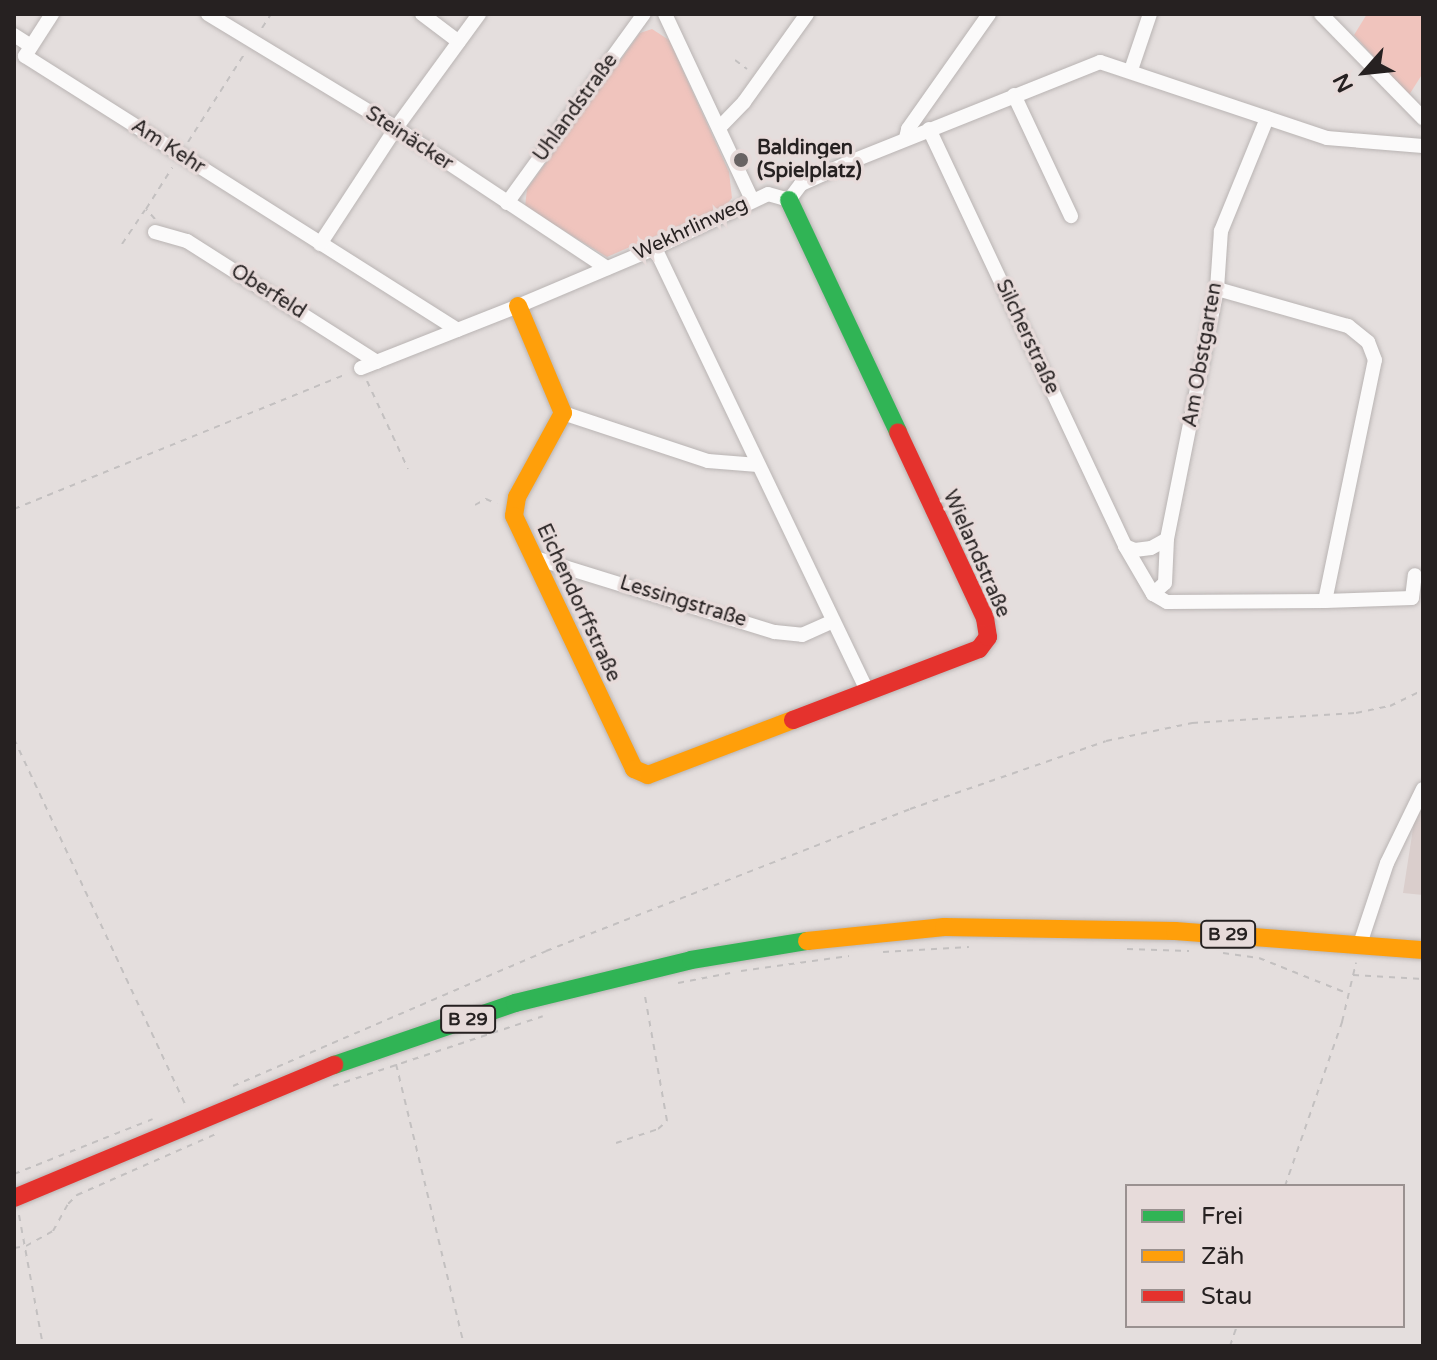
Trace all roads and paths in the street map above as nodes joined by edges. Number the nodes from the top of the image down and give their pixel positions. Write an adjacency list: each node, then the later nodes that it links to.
1 (52, 14): 15 (street)
2 (208, 14): 14 (street, Steinäcker)
3 (271, 14): 14 (path)
4 (422, 14): 13 (street)
5 (479, 14): 13 (street)
6 (644, 14): 28 (street, Uhlandstraße)
7 (665, 14): 21 (street)
8 (807, 14): 21 (street)
9 (989, 14): 23 (street)
10 (1150, 14): 16 (street)
11 (1321, 14): 19 (street)
12 (14, 35): 15 (street, Am Kehr)
13 (459, 42): 20 (street)
14 (252, 43): 20 (street, Steinäcker); 25 (path)
15 (31, 46): 25 (street, Am Kehr)
16 (1131, 70): 17 (street); 18 (street)
17 (1014, 95): 22 (street); 30 (street)
18 (1267, 118): 24 (street); 36 (street, Am Obstgarten)
19 (1423, 118)
20 (396, 128): 28 (street, Steinäcker); 33 (street)
21 (719, 128): 26 (street)
22 (929, 129): 23 (street); 48 (street, Silcherstraße)
23 (906, 138): 27 (street)
24 (1423, 146)
25 (180, 154): 29 (path); 33 (street, Am Kehr)
26 (752, 200): 27 (street, Wekhrlinweg); 34 (street, Wekhrlinweg)
27 (789, 200): 55 (main road, Wielandstraße)
28 (507, 203): 35 (street, Steinäcker)
29 (146, 209): 31 (path); 32 (path)
30 (1071, 216)
31 (155, 232): 39 (street, Oberfeld)
32 (122, 244)
33 (320, 244): 38 (street, Am Kehr)
34 (655, 248): 35 (street, Wekhrlinweg); 42 (street)
35 (607, 268): 37 (street, Wekhrlinweg)
36 (1217, 289): 47 (street, Am Obstgarten); 52 (street)
37 (518, 306): 38 (street, Wekhrlinweg); 41 (main road)
38 (458, 330): 39 (street, Wekhrlinweg)
39 (377, 362): 40 (street, Wekhrlinweg)
40 (361, 368): 43 (path); 46 (path)
41 (563, 413): 42 (street); 49 (main road, Eichendorffstraße)
42 (758, 465): 53 (street)
43 (408, 469)
44 (498, 504): 45 (path)
45 (475, 505)
46 (14, 509)
47 (1167, 539): 48 (street); 51 (street, Am Obstgarten)
48 (1125, 546): 51 (street, Silcherstraße)
49 (532, 557): 53 (street, Lessingstraße); 57 (main road, Eichendorffstraße)
50 (1415, 575): 52 (street)
51 (1153, 594): 52 (street)
52 (1325, 601)
53 (833, 621): 55 (street)
54 (1423, 690): 75 (path)
55 (868, 692): 57 (main road, Wielandstraße)
56 (14, 739): 76 (path)
57 (620, 743)
58 (1423, 789): 59 (street)
59 (1360, 944): 62 (main road, B 29); 67 (path); 82 (main road, B 29)
60 (972, 946): 64 (path)
61 (1123, 949): 63 (path)
62 (1423, 950)
63 (1198, 951)
64 (881, 952)
65 (1214, 952): 71 (path)
66 (851, 955): 69 (path)
67 (1353, 975): 68 (path); 71 (path)
68 (1423, 979)
69 (675, 983)
70 (644, 989): 79 (path)
71 (1349, 994): 81 (path)
72 (545, 1015): 73 (path)
73 (396, 1063): 74 (path); 86 (path)
74 (329, 1087)
75 (229, 1088)
76 (186, 1106)
77 (157, 1118): 80 (path)
78 (220, 1133): 83 (path)
79 (616, 1143)
80 (14, 1174)
81 (1286, 1184)
82 (14, 1198): 83 (path)
83 (26, 1246): 84 (path); 85 (path)
84 (14, 1248)
85 (43, 1346)
86 (464, 1346)

